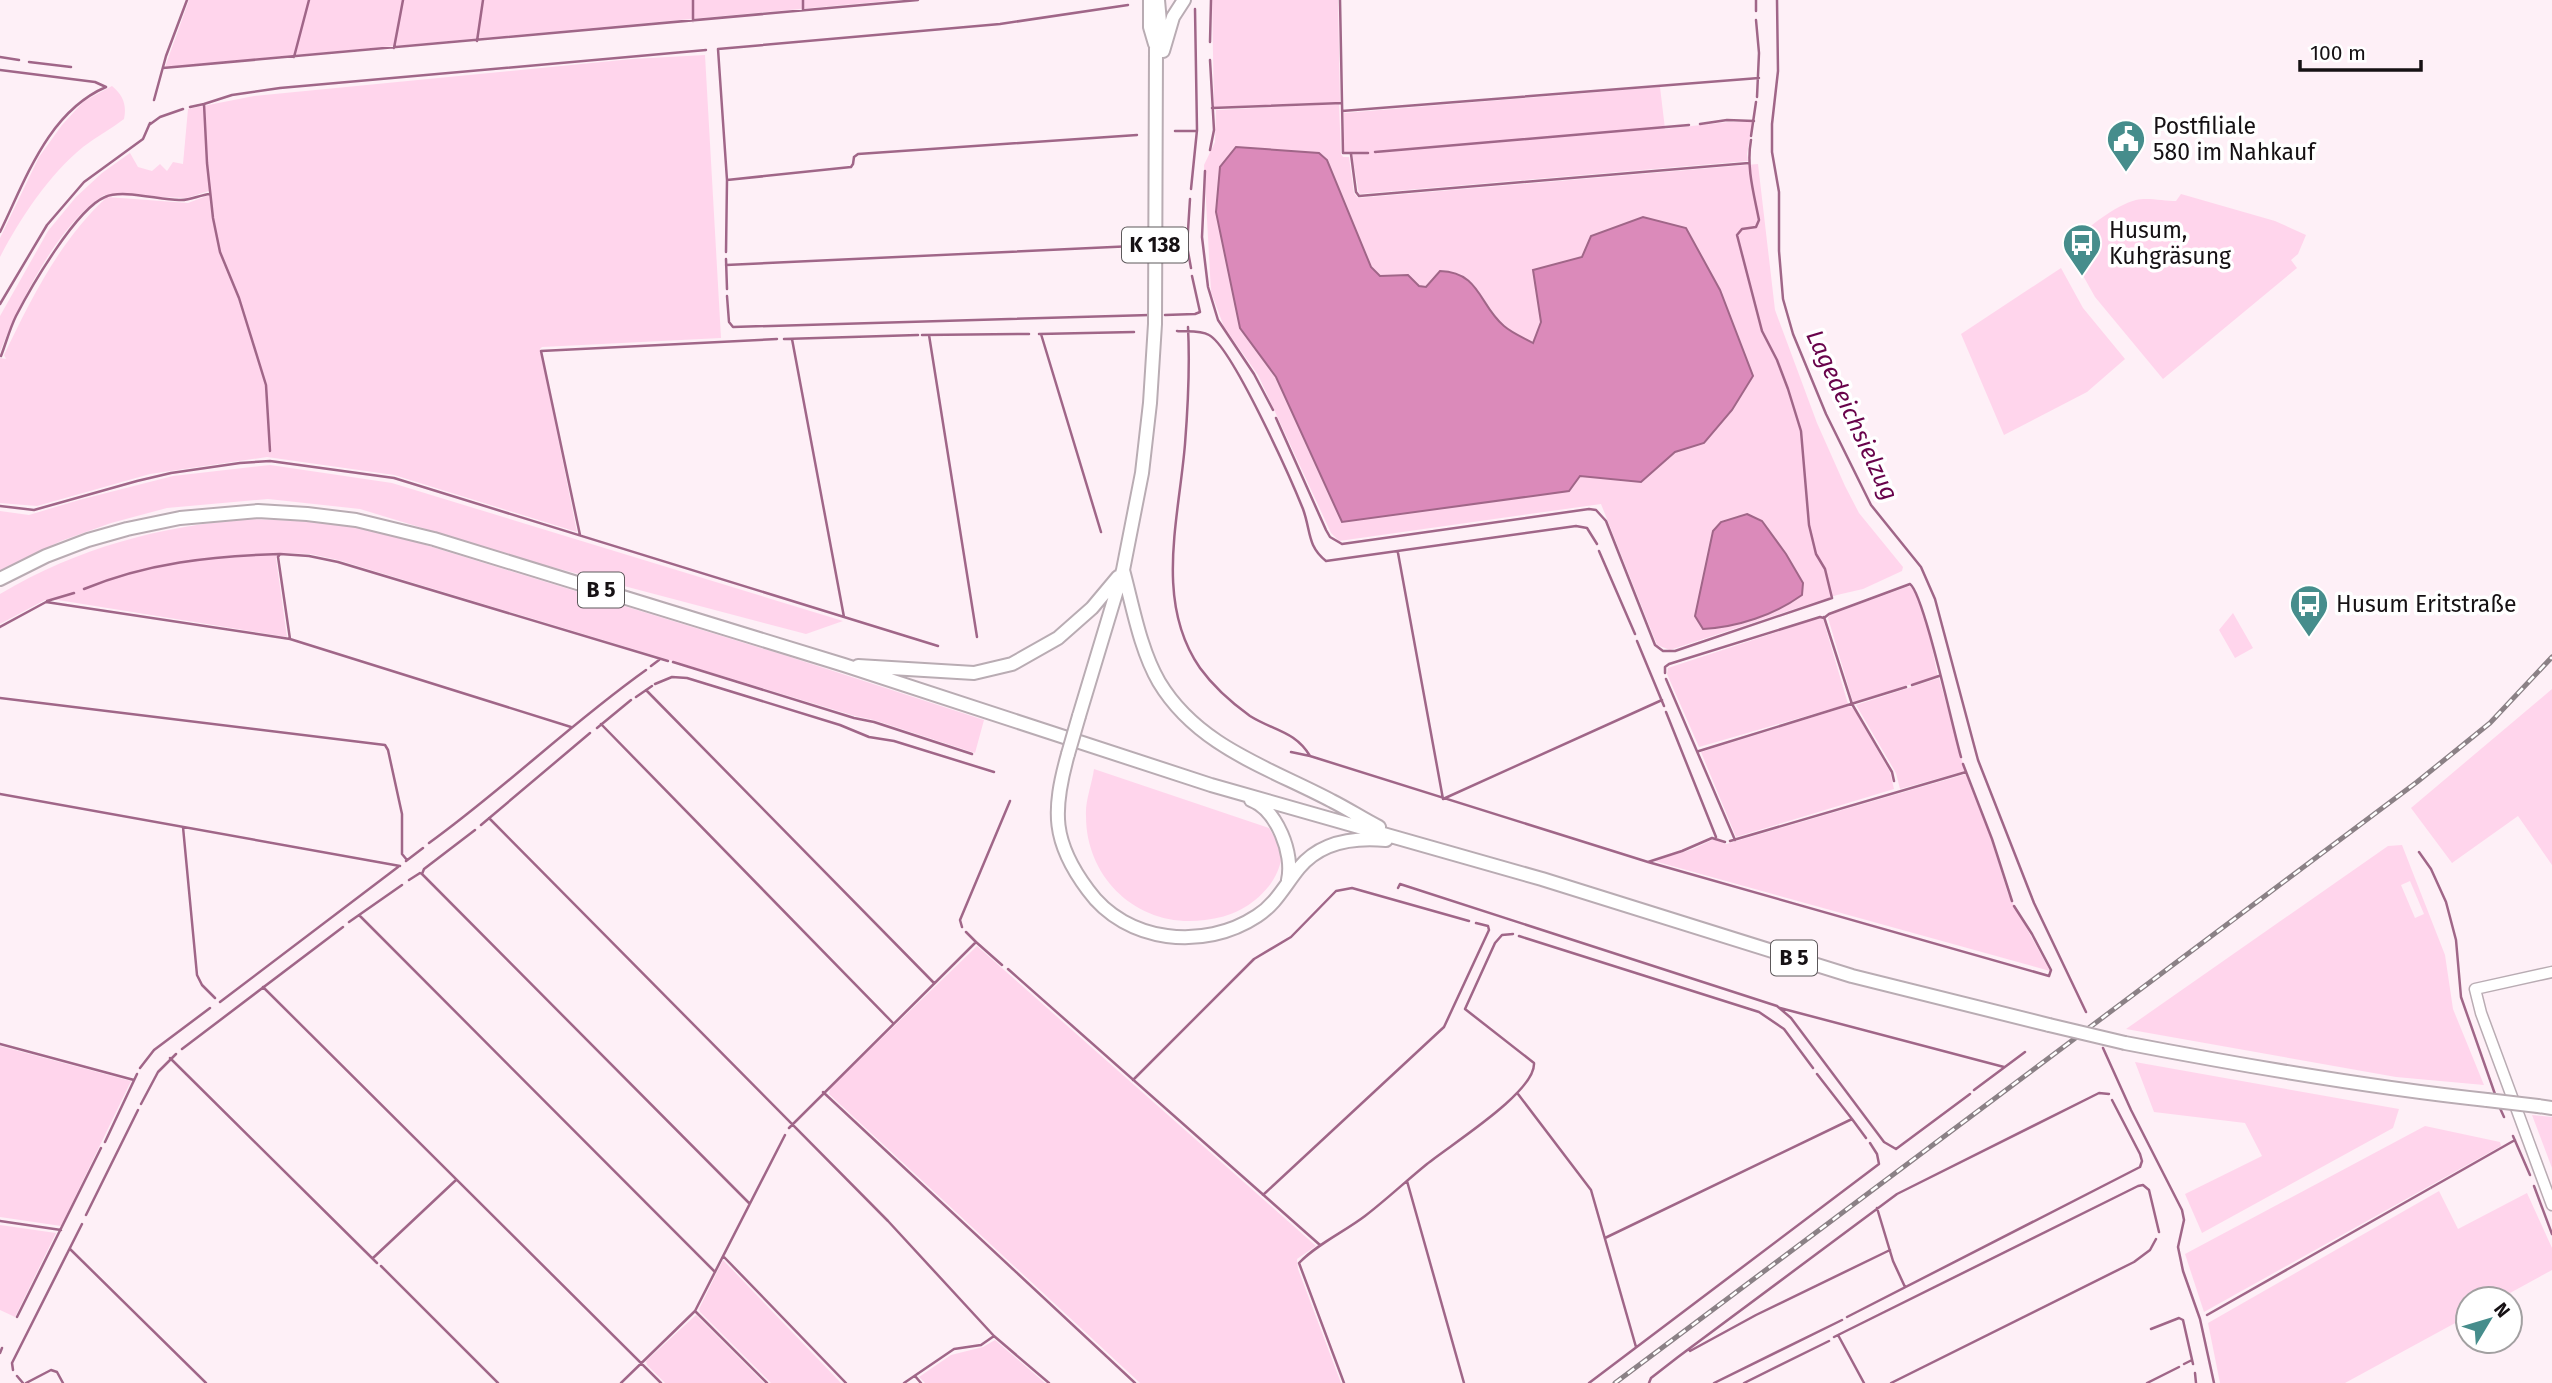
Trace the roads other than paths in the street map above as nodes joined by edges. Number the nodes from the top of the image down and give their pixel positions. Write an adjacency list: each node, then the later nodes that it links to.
1 (1150, 0): 4 (highway, K 138)
2 (1158, 0): 4 (highway, K 138)
3 (1184, 0): 5 (highway)
4 (1156, 49): 5 (highway, K 138)
5 (1157, 86): 6 (highway, K 138)
6 (1123, 570): 8 (highway); 10 (highway); 11 (highway, bridge)
7 (0, 579): 8 (highway, B 5)
8 (844, 665): 9 (highway, B 5)
9 (1211, 785): 10 (highway, B 5); 11 (highway)
10 (1400, 838): 11 (highway); 13 (highway, B 5, bridge)
11 (1287, 884)
12 (2552, 972): 14 (street)
13 (2552, 1108)
14 (2552, 1205)

